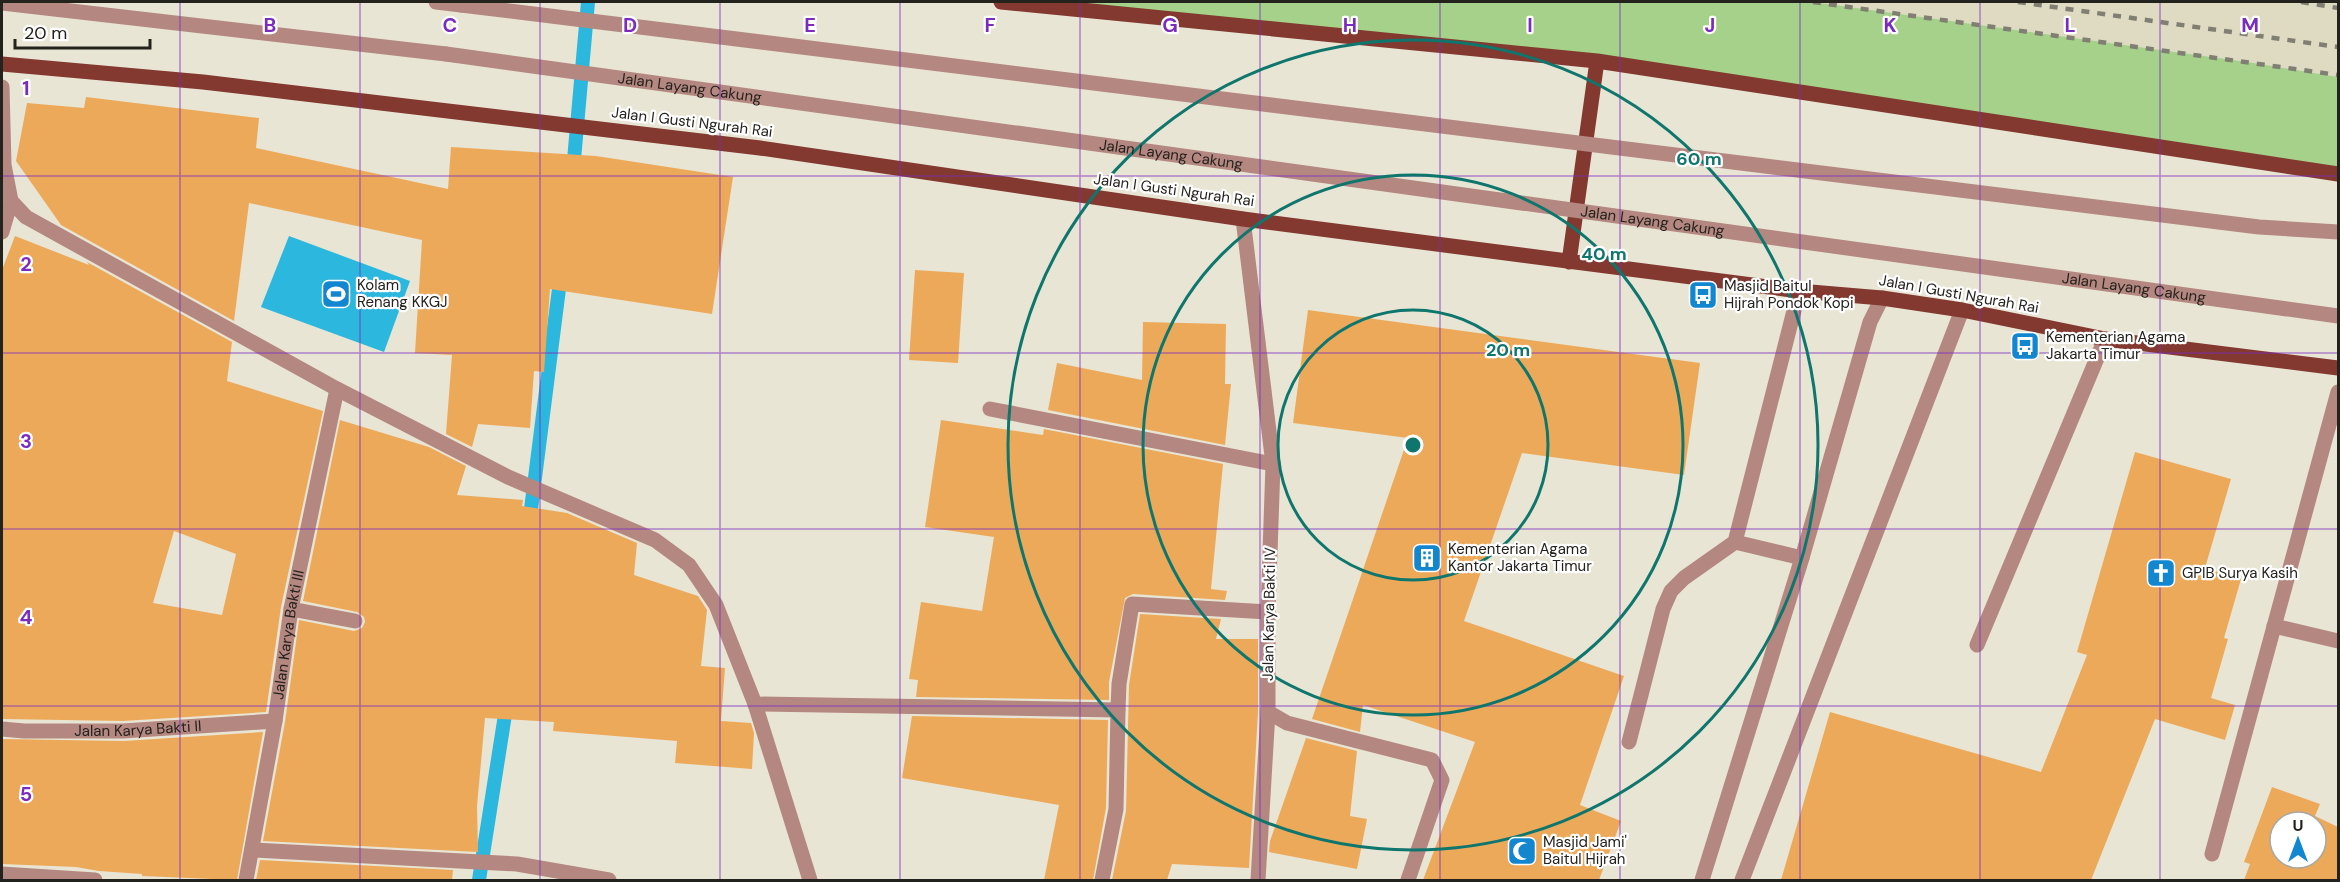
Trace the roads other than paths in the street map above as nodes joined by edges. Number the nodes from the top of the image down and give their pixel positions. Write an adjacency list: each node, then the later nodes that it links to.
1 (436, 2): 11 (street, bridge)
2 (1001, 2): 4 (main road)
3 (2, 3): 16 (street, Jalan Layang Cakung, bridge)
4 (1597, 61): 7 (main road); 12 (main road)
5 (2, 64): 9 (main road, Jalan I Gusti Ngurah Rai)
6 (2, 87): 8 (street)
7 (2338, 174)
8 (11, 201): 10 (street); 19 (street)
9 (1243, 219): 12 (main road, Jalan I Gusti Ngurah Rai); 22 (street, Jalan Karya Bakti IV)
10 (2, 232)
11 (2338, 232)
12 (1569, 262): 13 (main road, Jalan I Gusti Ngurah Rai)
13 (1799, 291): 14 (main road, Jalan I Gusti Ngurah Rai); 23 (street)
14 (1882, 298): 15 (main road, Jalan I Gusti Ngurah Rai); 24 (street)
15 (1962, 310): 17 (main road, Jalan I Gusti Ngurah Rai); 48 (street)
16 (2338, 316)
17 (2105, 339): 18 (main road, Jalan I Gusti Ngurah Rai); 30 (street)
18 (2338, 368)
19 (337, 389): 25 (street, Jalan Karya Bakti III); 31 (street)
20 (2338, 392): 28 (street)
21 (990, 409): 22 (street)
22 (1273, 464): 26 (street, Jalan Karya Bakti IV)
23 (1735, 542): 24 (street); 36 (street)
24 (1802, 558): 47 (street)
25 (291, 609): 27 (street); 34 (street, Jalan Karya Bakti III)
26 (1268, 612): 32 (street); 33 (street, Jalan Karya Bakti IV)
27 (355, 621)
28 (2274, 626): 29 (street); 38 (street)
29 (2338, 641)
30 (1977, 645)
31 (754, 704): 32 (street); 43 (street)
32 (1118, 710): 44 (street)
33 (1268, 712): 45 (street, Jalan Karya Bakti IV); 46 (street)
34 (275, 722): 35 (street, Jalan Karya Bakti II); 37 (street, Jalan Karya Bakti III)
35 (2, 729)
36 (1629, 742)
37 (252, 850): 41 (street, Jalan Karya Bakti III); 42 (street)
38 (2212, 854)
39 (2, 874): 40 (street)
40 (95, 880)
41 (246, 880)
42 (609, 880)
43 (810, 880)
44 (1102, 880)
45 (1258, 880)
46 (1408, 880)
47 (1702, 880)
48 (1742, 880)

